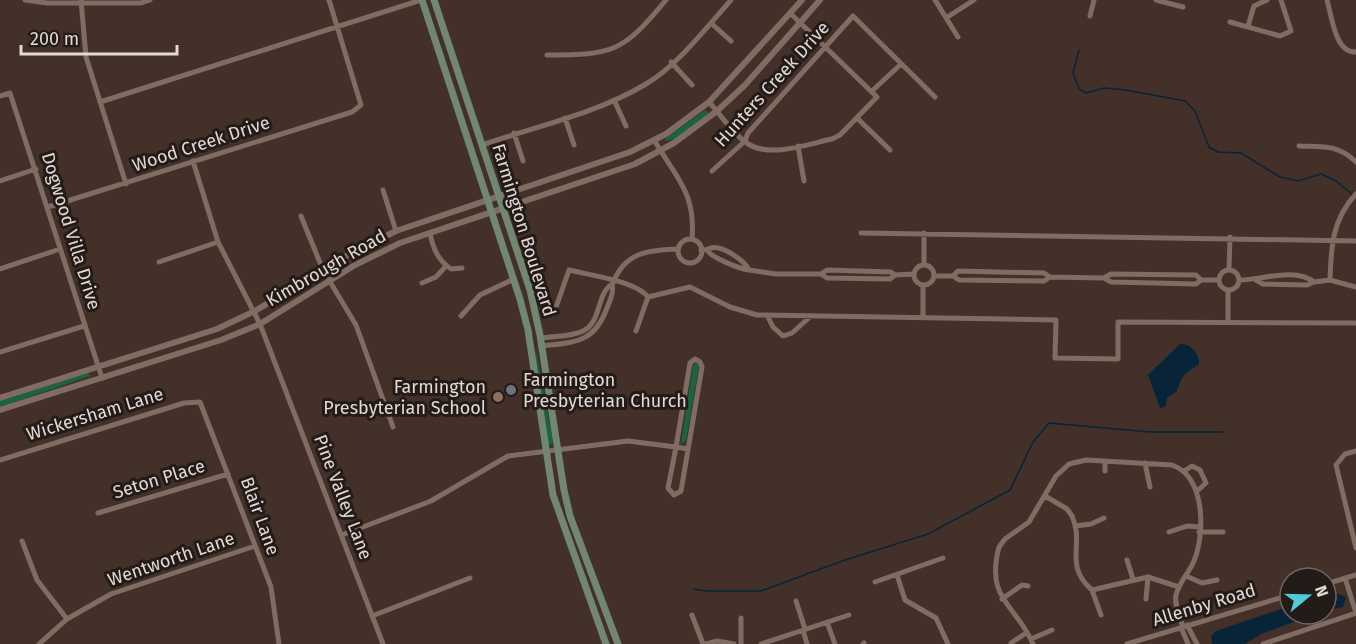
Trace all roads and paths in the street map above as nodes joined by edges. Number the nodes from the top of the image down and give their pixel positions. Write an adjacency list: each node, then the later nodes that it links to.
1 (25, 0): 19 (street)
2 (150, 0): 19 (street)
3 (329, 0): 27 (street)
4 (421, 0): 27 (street); 66 (main road, Farmington Boulevard)
5 (434, 0): 49 (main road, Farmington Boulevard)
6 (666, 0): 32 (street)
7 (731, 0): 25 (street)
8 (802, 0): 20 (street, Kimbrough Road)
9 (820, 0): 23 (street, Kimbrough Road)
10 (935, 0): 22 (street)
11 (974, 0): 22 (street)
12 (1094, 0): 21 (street)
13 (1156, 0): 18 (street)
14 (1181, 0): 18 (street)
15 (1267, 0): 26 (street)
16 (1281, 0): 26 (street)
17 (1327, 0): 31 (street)
18 (1166, 1)
19 (81, 2): 40 (street)
20 (790, 13): 23 (street); 41 (street, Kimbrough Road)
21 (1090, 16)
22 (946, 18): 28 (street)
23 (800, 22): 30 (street); 42 (street, Kimbrough Road)
24 (1230, 22): 26 (street)
25 (712, 24): 29 (street); 33 (street)
26 (1248, 26)
27 (338, 27): 40 (street); 55 (street, Wood Creek Drive)
28 (958, 37)
29 (731, 41)
30 (826, 46): 34 (street, Hunters Creek Drive); 36 (street); 48 (street, Hunters Creek Drive)
31 (1356, 52)
32 (546, 55)
33 (671, 62): 35 (street); 39 (street)
34 (900, 64): 36 (street); 38 (street)
35 (692, 85)
36 (872, 91): 44 (street)
37 (0, 96): 58 (street, Dogwood Villa Drive)
38 (934, 97)
39 (614, 100): 43 (street); 45 (street)
40 (100, 102): 62 (street)
41 (709, 102): 42 (street); 47 (street, Kimbrough Road)
42 (717, 111): 48 (street); 54 (street, Kimbrough Road)
43 (565, 118): 46 (street); 50 (street)
44 (857, 118): 51 (street); 53 (street)
45 (626, 126)
46 (514, 134): 49 (street); 56 (street)
47 (654, 140): 54 (street); 65 (street, Kimbrough Road)
48 (745, 141): 51 (street); 59 (street, Hunters Creek Drive)
49 (482, 145): 65 (main road, Farmington Boulevard)
50 (574, 145)
51 (798, 146): 61 (street)
52 (1299, 146): 57 (street)
53 (890, 150)
54 (660, 151): 68 (street, Kimbrough Road); 76 (street)
55 (193, 161): 62 (street, Wood Creek Drive); 79 (street, Pine Valley Lane)
56 (523, 161)
57 (1356, 162)
58 (36, 169): 60 (street); 67 (street, Dogwood Villa Drive)
59 (712, 171)
60 (0, 181)
61 (804, 181)
62 (126, 184): 67 (street, Wood Creek Drive)
63 (383, 190): 71 (street)
64 (1354, 196): 77 (street)
65 (499, 197): 66 (street, Kimbrough Road); 68 (main road, Farmington Boulevard)
66 (488, 201): 69 (main road, Farmington Boulevard); 71 (street, Kimbrough Road)
67 (48, 207): 80 (street, Dogwood Villa Drive)
68 (503, 209): 69 (street, Kimbrough Road); 117 (main road, Farmington Boulevard)
69 (492, 213): 73 (street, Kimbrough Road); 95 (main road, Farmington Boulevard)
70 (301, 216): 90 (street)
71 (396, 231): 90 (street, Kimbrough Road)
72 (861, 232): 74 (street)
73 (430, 233): 86 (street); 99 (street, Kimbrough Road)
74 (924, 233): 75 (street); 87 (street)
75 (1230, 237): 77 (street); 92 (street)
76 (692, 239): 81 (street); 82 (street)
77 (1331, 239): 78 (street); 98 (street)
78 (1356, 241)
79 (218, 242): 85 (street); 106 (street, Pine Valley Lane)
80 (60, 249): 89 (street); 115 (street, Dogwood Villa Drive)
81 (678, 249): 82 (street); 100 (street)
82 (704, 250): 83 (street); 84 (street)
83 (724, 251): 84 (street); 91 (street)
84 (720, 258): 91 (street)
85 (159, 262)
86 (446, 266): 88 (street); 101 (street)
87 (924, 266): 93 (street); 94 (street)
88 (462, 268)
89 (0, 269)
90 (323, 270): 99 (street); 106 (street, Kimbrough Road)
91 (749, 270): 93 (street)
92 (1229, 270): 96 (street); 97 (street)
93 (914, 274): 102 (street)
94 (934, 276): 96 (street); 102 (street)
95 (514, 279): 109 (street); 117 (main road, Farmington Boulevard)
96 (1219, 280): 104 (street)
97 (1240, 280): 98 (street); 104 (street)
98 (1330, 280): 103 (street)
99 (329, 282): 114 (street, Kimbrough Road); 124 (street)
100 (613, 282): 105 (street); 107 (street); 117 (street)
101 (422, 283)
102 (924, 285): 111 (street)
103 (1356, 287)
104 (1228, 291): 112 (street)
105 (648, 297): 108 (street); 116 (street)
106 (255, 311): 114 (street, Pine Valley Lane); 119 (street, Kimbrough Road)
107 (554, 313)
108 (767, 315): 110 (street); 110 (street)
109 (461, 316)
110 (811, 316): 111 (street)
111 (922, 317): 112 (street)
112 (1228, 322): 113 (street)
113 (1356, 323)
114 (260, 324): 120 (street, Kimbrough Road); 145 (street, Pine Valley Lane)
115 (84, 326): 118 (street); 119 (street, Dogwood Villa Drive)
116 (636, 331)
117 (537, 344): 126 (main road, Farmington Boulevard); 128 (main road, Farmington Boulevard)
118 (0, 352)
119 (98, 366): 120 (street, Dogwood Villa Drive); 121 (street, Kimbrough Road)
120 (102, 378): 123 (street, Kimbrough Road)
121 (0, 398)
122 (200, 402): 130 (street, Wickersham Lane); 135 (street, Blair Lane)
123 (0, 410)
124 (393, 427)
125 (676, 447): 126 (street); 127 (street); 127 (street); 127 (street)
126 (556, 449): 128 (street); 186 (main road, Farmington Boulevard)
127 (688, 449)
128 (544, 450): 145 (street); 185 (main road, Farmington Boulevard)
129 (1356, 451): 148 (street)
130 (0, 460)
131 (1105, 461): 132 (street); 133 (street); 138 (street)
132 (1145, 463): 134 (street); 136 (street)
133 (1105, 471)
134 (1184, 471): 137 (street); 137 (street)
135 (228, 474): 139 (street, Seton Place); 147 (street, Blair Lane)
136 (1150, 487)
137 (1197, 491): 142 (street)
138 (1045, 496): 141 (street); 164 (street)
139 (98, 513)
140 (1104, 518): 141 (street)
141 (1075, 526): 163 (street)
142 (1199, 529): 143 (street); 144 (street); 153 (street)
143 (1169, 532)
144 (1223, 532)
145 (342, 535): 172 (street, Pine Valley Lane)
146 (22, 541): 174 (street)
147 (255, 546): 174 (street, Wentworth Lane); 183 (street, Blair Lane)
148 (1356, 548)
149 (943, 558): 151 (street)
150 (1127, 560): 157 (street)
151 (897, 574): 160 (street); 193 (street)
152 (1356, 575): 156 (street)
153 (1186, 576): 158 (street); 162 (street)
154 (1148, 577): 157 (street); 162 (street); 165 (street)
155 (470, 578): 172 (street)
156 (1345, 578): 159 (street); 168 (street)
157 (1132, 579): 163 (street)
158 (1217, 580)
159 (1338, 580)
160 (875, 582)
161 (1028, 586): 164 (street)
162 (1179, 587): 176 (street)
163 (1092, 590): 171 (street)
164 (1002, 599): 179 (street)
165 (1146, 599)
166 (1278, 599): 176 (street, Allenby Road)
167 (796, 601): 177 (street)
168 (1356, 613): 197 (street)
169 (692, 615): 187 (street)
170 (849, 615): 175 (street)
171 (1101, 615)
172 (372, 616): 184 (street, Pine Valley Lane)
173 (741, 618): 189 (street)
174 (67, 619): 182 (street, Wentworth Lane)
175 (827, 622): 177 (street); 192 (street)
176 (1184, 626): 194 (street, Allenby Road); 195 (street); 196 (street)
177 (804, 630): 190 (street); 191 (street)
178 (1052, 630): 180 (street)
179 (1026, 633): 180 (street); 181 (street)
180 (1032, 642)
181 (1011, 643)
182 (39, 644)
183 (279, 644)
184 (384, 644)
185 (607, 644)
186 (618, 644)
187 (704, 644): 188 (street)
188 (735, 644)
189 (741, 644)
190 (761, 644)
191 (807, 644)
192 (835, 644)
193 (948, 644)
194 (1127, 644)
195 (1188, 644)
196 (1197, 644)
197 (1263, 644)

